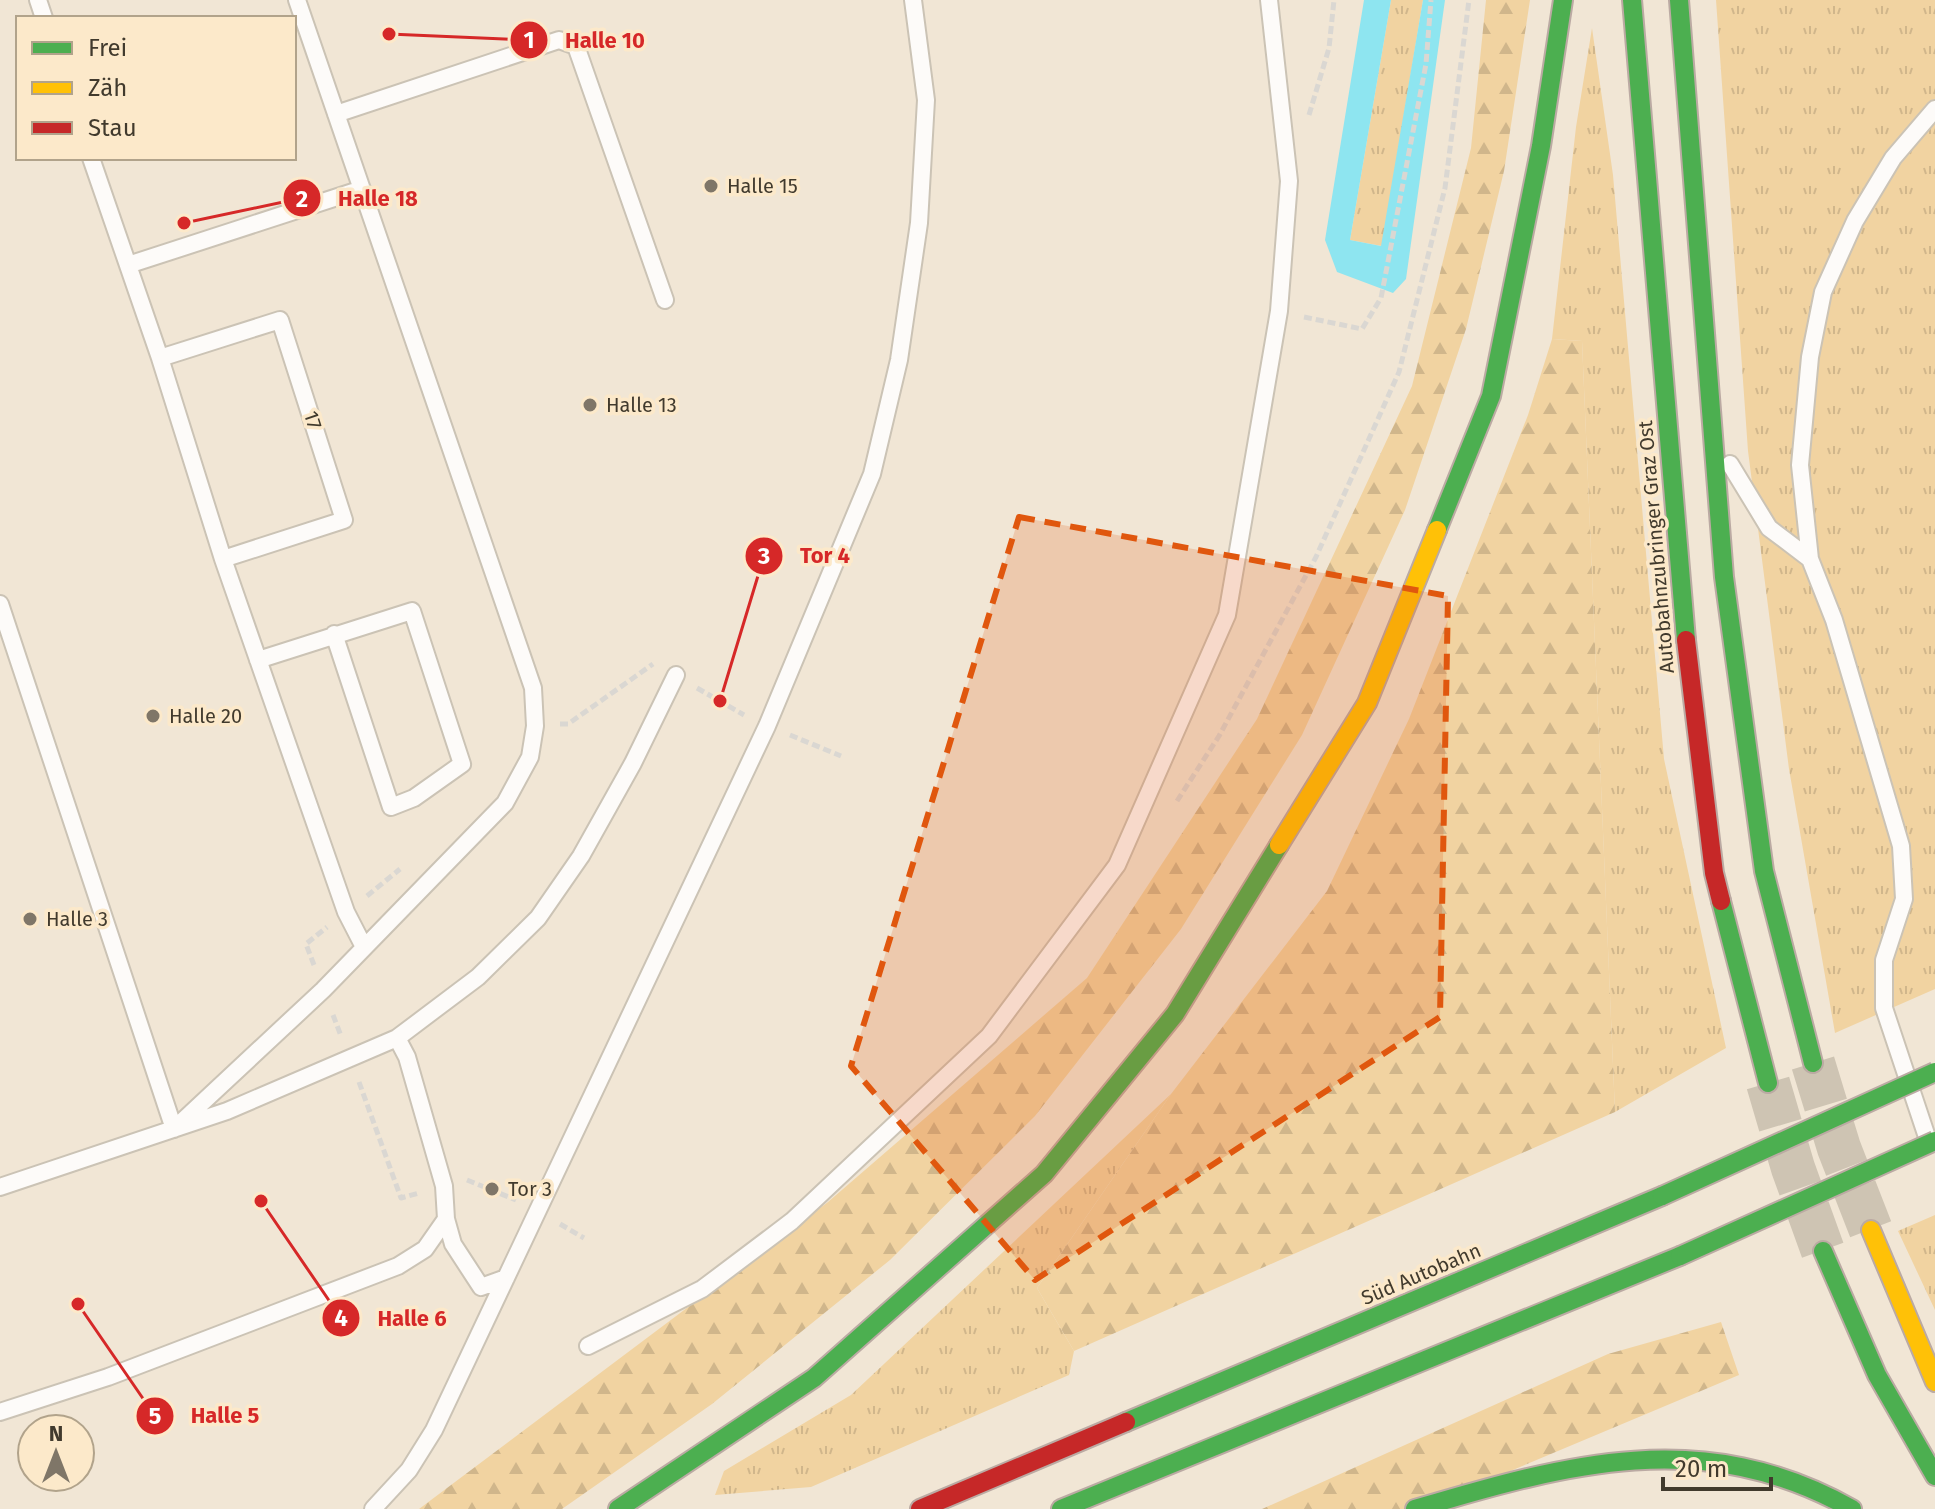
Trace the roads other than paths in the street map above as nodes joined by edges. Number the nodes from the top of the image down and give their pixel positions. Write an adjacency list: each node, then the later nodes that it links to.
1 (297, 0): 8 (lane)
2 (913, 0): 33 (lane)
3 (1269, 0): 34 (lane)
4 (1563, 0): 37 (highway)
5 (1632, 0): 25 (highway, Autobahnzubringer Graz Ost)
6 (1679, 0): 14 (highway)
7 (1935, 109): 16 (lane)
8 (336, 114): 10 (lane); 12 (lane)
9 (92, 160): 11 (lane)
10 (362, 189): 11 (lane); 21 (lane)
11 (128, 265): 13 (lane)
12 (665, 300)
13 (160, 358): 15 (lane); 15 (lane, 17)
14 (1714, 435): 16 (lane); 23 (highway)
15 (223, 559): 19 (lane)
16 (1810, 559): 28 (lane)
17 (0, 604): 26 (lane)
18 (334, 634): 18 (lane); 19 (lane)
19 (258, 660): 21 (lane)
20 (676, 675): 22 (lane)
21 (364, 947): 26 (lane)
22 (397, 1038): 26 (lane); 30 (lane)
23 (1813, 1063)
24 (1935, 1072): 42 (highway, Süd Autobahn, bridge)
25 (1768, 1083)
26 (174, 1129): 29 (lane)
27 (1935, 1141): 43 (highway, bridge)
28 (1935, 1163)
29 (0, 1187)
30 (446, 1219): 33 (lane); 36 (lane)
31 (1871, 1230): 35 (highway)
32 (1823, 1251): 38 (highway)
33 (506, 1278): 40 (lane)
34 (588, 1346)
35 (1935, 1382)
36 (0, 1412)
37 (679, 1468): 39 (lane); 41 (highway)
38 (1935, 1476)
39 (670, 1495)
40 (373, 1509)
41 (618, 1509)
42 (920, 1509)
43 (1061, 1509)
44 (1415, 1509): 45 (highway)
45 (1852, 1509)

